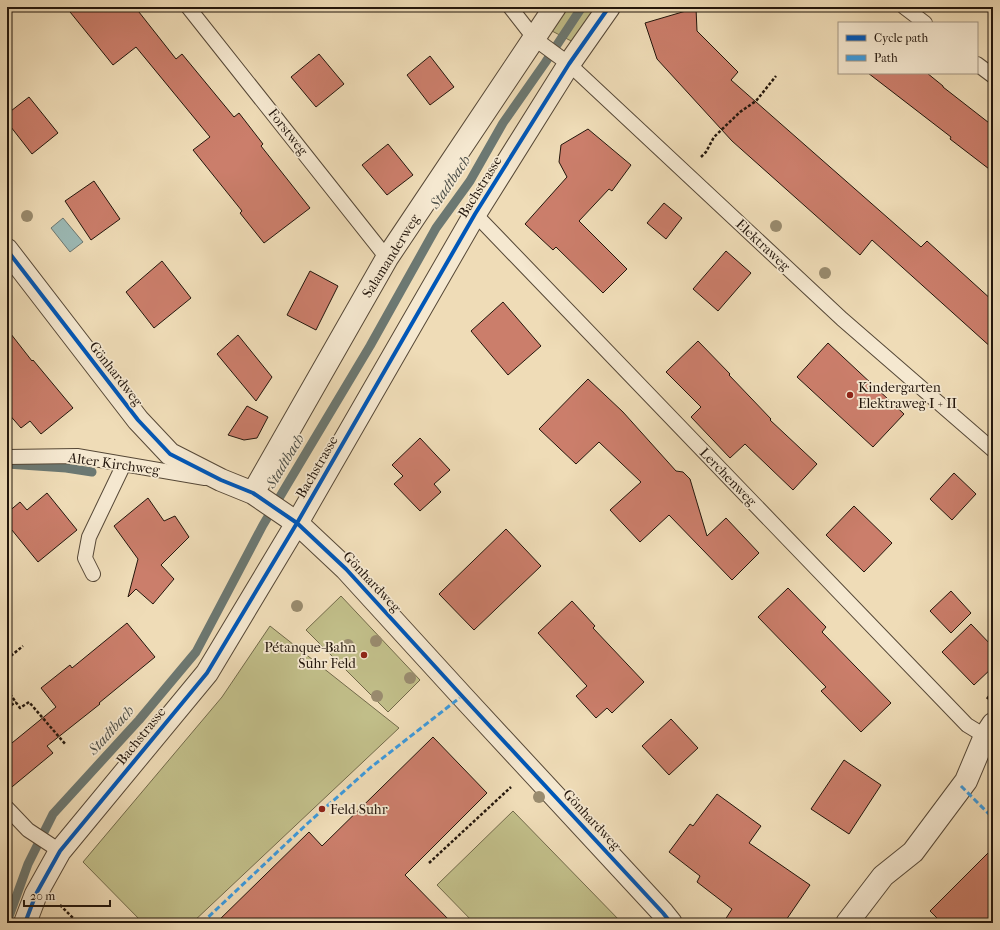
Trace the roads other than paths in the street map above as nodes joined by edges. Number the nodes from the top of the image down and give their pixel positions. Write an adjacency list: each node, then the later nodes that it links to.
1 (188, 7): 13 (lane, Forstweg)
2 (510, 7): 7 (lane, Elektraweg)
3 (555, 7): 7 (street, Salamanderweg)
4 (608, 7): 8 (street, Bachstrasse)
5 (904, 7): 6 (lane)
6 (924, 22)
7 (536, 40): 8 (lane, Elektraweg); 13 (street, Salamanderweg)
8 (569, 64): 11 (street, Bachstrasse); 14 (lane, Elektraweg)
9 (978, 65): 10 (lane)
10 (993, 76)
11 (475, 214): 19 (street, Bachstrasse); 21 (lane, Lerchenweg)
12 (7, 250): 17 (street, Gönhardweg)
13 (387, 258): 18 (street, Salamanderweg)
14 (993, 450)
15 (7, 457): 16 (lane, Alter Kirchweg)
16 (124, 464): 17 (lane, Alter Kirchweg); 20 (lane)
17 (221, 480): 18 (street, Gönhardweg)
18 (253, 493): 19 (street, Gönhardweg)
19 (297, 523): 23 (street, Bachstrasse); 25 (street, Gönhardweg)
20 (93, 574)
21 (989, 730): 26 (street)
22 (7, 808): 23 (lane)
23 (60, 851): 24 (street, Bachstrasse)
24 (25, 923)
25 (671, 923)
26 (847, 923)

